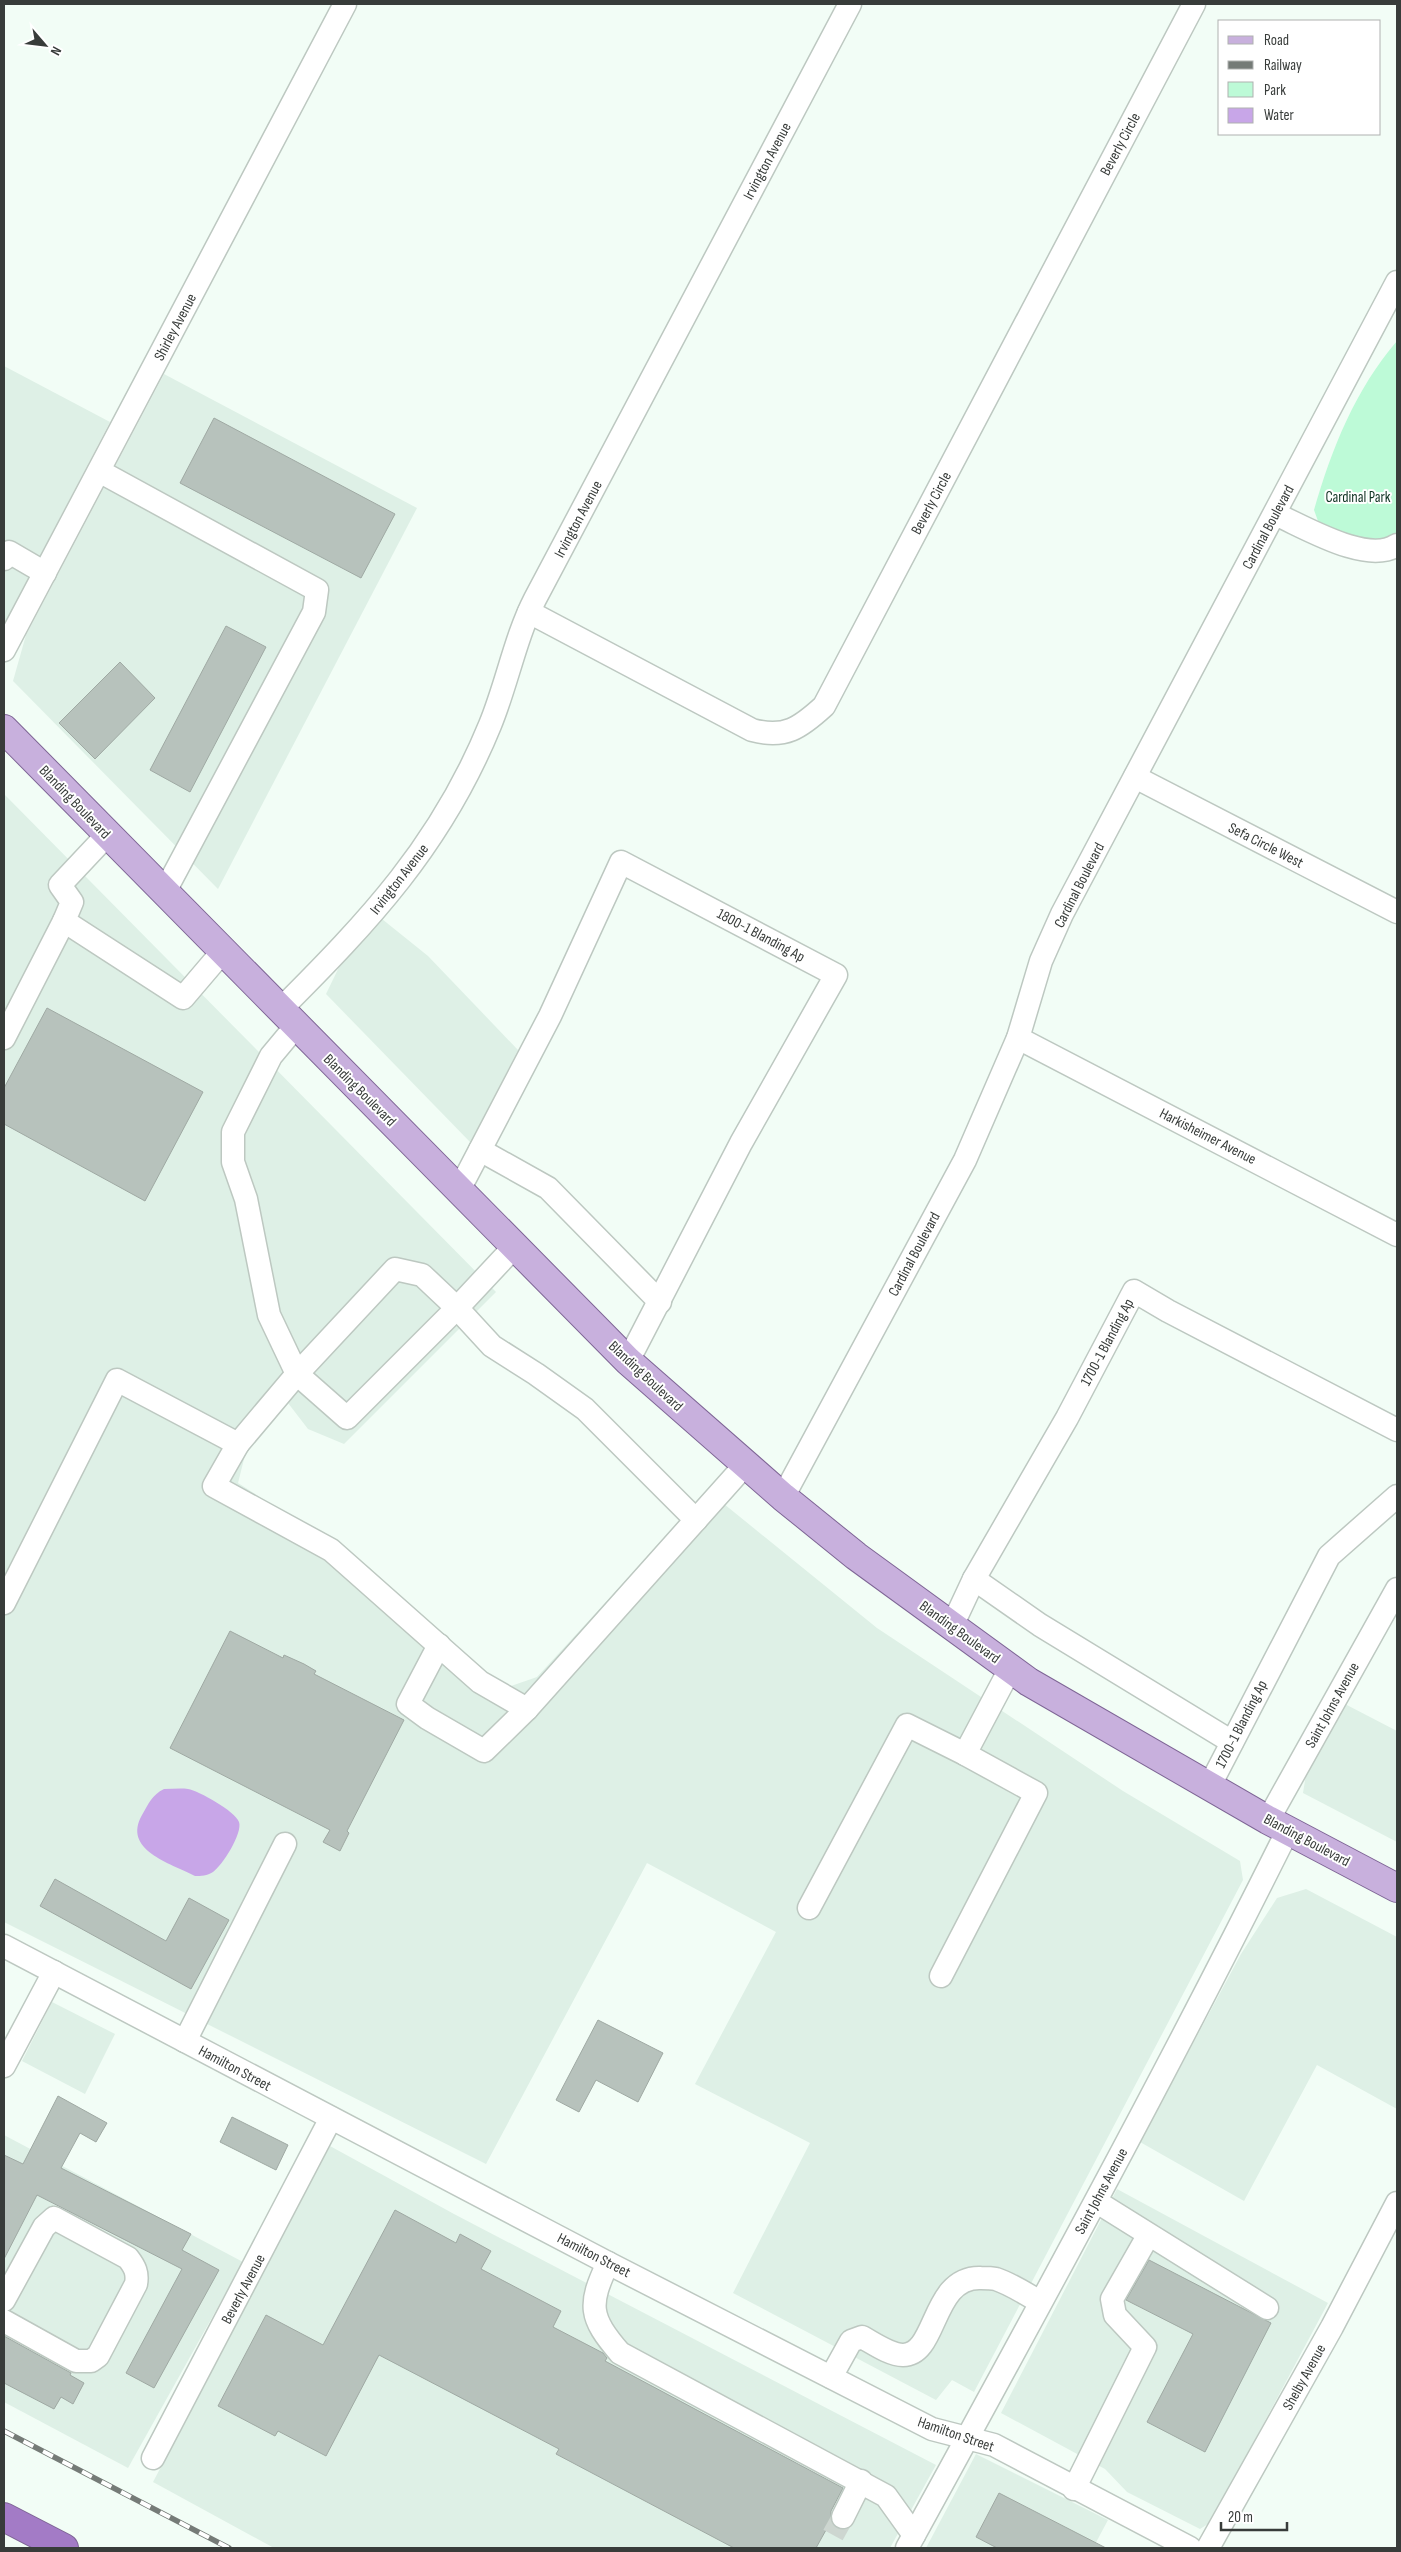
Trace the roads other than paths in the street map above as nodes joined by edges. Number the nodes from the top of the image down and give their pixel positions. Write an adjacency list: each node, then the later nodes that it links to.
1 (345, 4): 5 (street, Shirley Avenue)
2 (850, 4): 10 (street, Irvington Avenue)
3 (1194, 4): 10 (street, Beverly Circle)
4 (1395, 293): 6 (street, Cardinal Boulevard)
5 (99, 471): 9 (street, Shirley Avenue); 15 (street)
6 (1275, 514): 7 (street); 13 (street, Cardinal Boulevard)
7 (1397, 545)
8 (4, 559): 9 (street)
9 (45, 573): 11 (street, Shirley Avenue)
10 (529, 612): 19 (street, Irvington Avenue)
11 (4, 650)
12 (4, 729): 14 (main road, Blanding Boulevard)
13 (1135, 777): 16 (street, Sefa Circle West); 21 (street, Cardinal Boulevard)
14 (107, 834): 15 (main road, Blanding Boulevard); 17 (street)
15 (164, 893): 18 (main road, Blanding Boulevard)
16 (1397, 912)
17 (64, 921): 18 (street); 20 (street)
18 (223, 951): 19 (main road, Blanding Boulevard)
19 (288, 1018): 23 (main road, Blanding Boulevard); 29 (street, Irvington Avenue)
20 (4, 1038)
21 (1018, 1038): 24 (street, Harkisheimer Avenue); 34 (street, Cardinal Boulevard)
22 (480, 1150): 23 (street, 1800-1 Blanding Ap); 26 (street); 26 (street, 1800-1 Blanding Ap)
23 (459, 1190): 25 (main road, Blanding Boulevard)
24 (1397, 1235)
25 (514, 1247): 27 (street); 28 (main road, Blanding Boulevard)
26 (660, 1302): 28 (street, 1800-1 Blanding Ap)
27 (457, 1308): 29 (street); 29 (street); 35 (street)
28 (628, 1361): 32 (main road, Blanding Boulevard)
29 (297, 1374): 31 (street)
30 (1397, 1430): 36 (street, 1700-1 Blanding Ap)
31 (238, 1444): 38 (street); 40 (street)
32 (745, 1465): 34 (main road, Blanding Boulevard); 35 (street)
33 (1397, 1496): 43 (street, 1700-1 Blanding Ap)
34 (783, 1497): 39 (main road, Blanding Boulevard)
35 (696, 1520): 42 (street)
36 (974, 1579): 39 (street, 1700-1 Blanding Ap); 43 (street)
37 (1397, 1589): 46 (street, Saint Johns Avenue)
38 (4, 1604)
39 (952, 1626): 41 (main road, Blanding Boulevard)
40 (439, 1645): 42 (street); 42 (street)
41 (1010, 1669): 44 (street); 45 (main road, Blanding Boulevard)
42 (527, 1709)
43 (1232, 1742): 45 (street, 1700-1 Blanding Ap)
44 (965, 1754): 49 (street); 52 (street)
45 (1209, 1787): 46 (main road, Blanding Boulevard)
46 (1278, 1825): 48 (main road, Blanding Boulevard); 56 (street, Saint Johns Avenue)
47 (285, 1844): 53 (street)
48 (1397, 1888)
49 (809, 1908)
50 (4, 1946): 51 (street, Hamilton Street)
51 (54, 1972): 53 (street, Hamilton Street); 54 (street)
52 (941, 1976)
53 (185, 2041): 55 (street, Hamilton Street)
54 (4, 2066)
55 (331, 2118): 59 (street, Hamilton Street); 66 (street, Beverly Avenue)
56 (1096, 2202): 58 (street); 61 (street, Saint Johns Avenue)
57 (1397, 2203): 74 (street, Shelby Avenue)
58 (1148, 2236): 62 (street); 68 (street)
59 (608, 2263): 64 (street, Hamilton Street); 67 (street)
60 (4, 2300): 63 (street)
61 (1040, 2302): 64 (street); 65 (street, Saint Johns Avenue)
62 (1267, 2308)
63 (4, 2321)
64 (831, 2377): 65 (street, Hamilton Street)
65 (966, 2438): 68 (street, Hamilton Street); 71 (street, Saint Johns Avenue)
66 (153, 2458)
67 (861, 2481): 69 (street); 71 (street)
68 (1074, 2488): 73 (street, Hamilton Street)
69 (843, 2516)
70 (4, 2517): 72 (highway)
71 (910, 2542)
72 (64, 2548)
73 (1190, 2548)
74 (1208, 2548)

